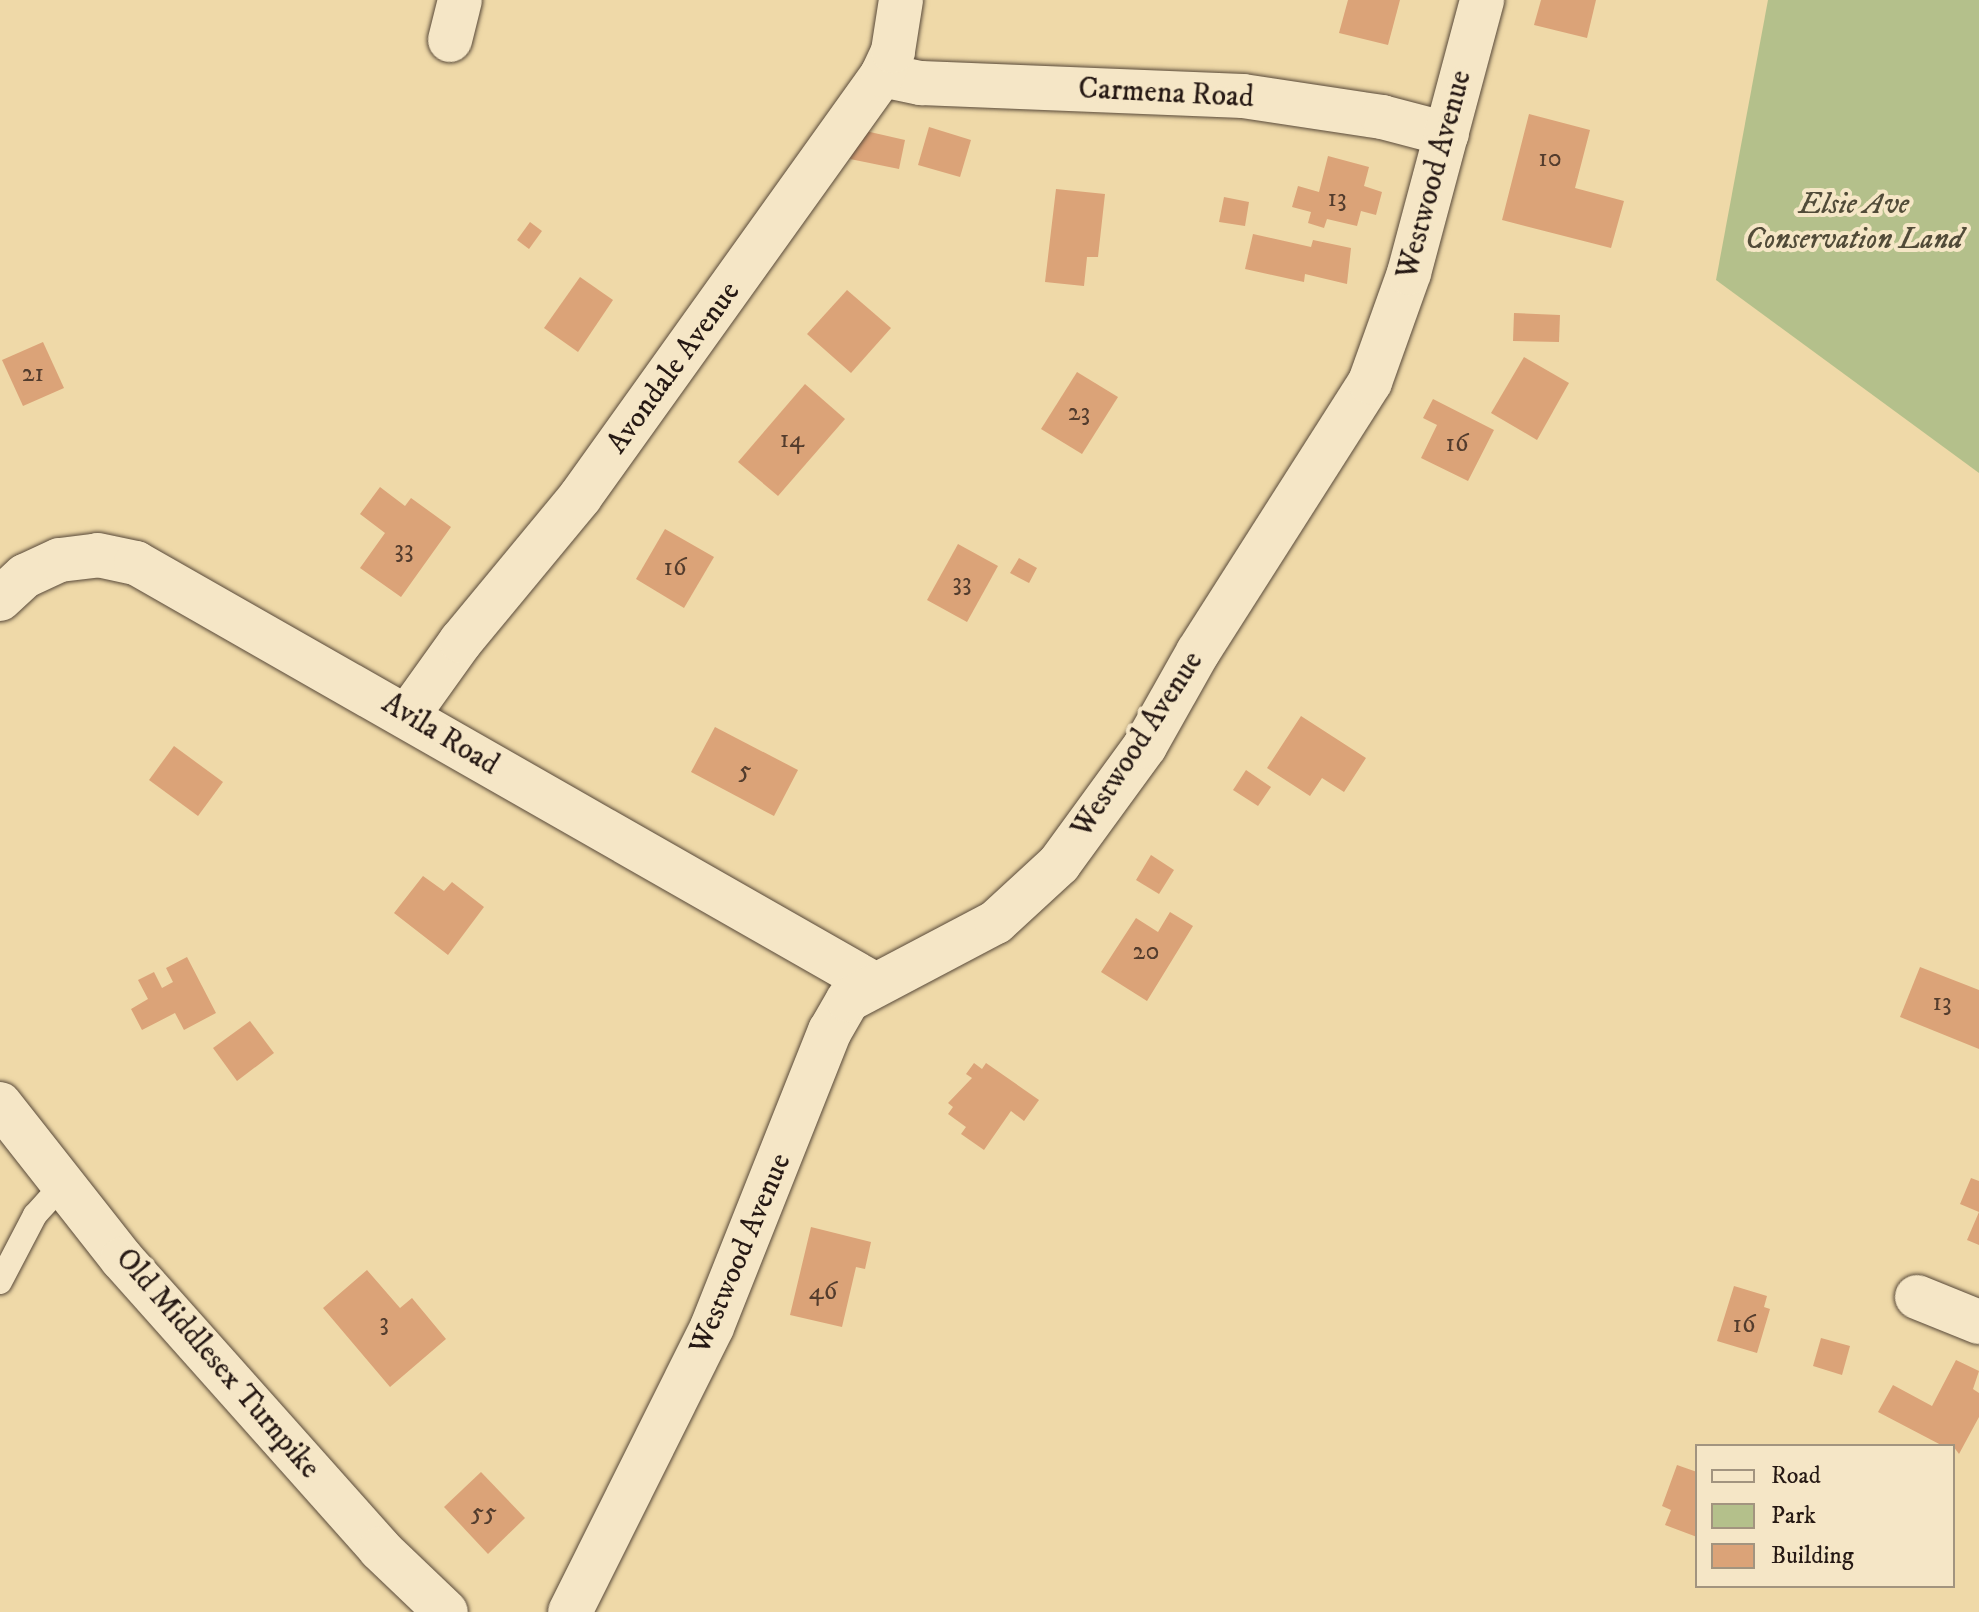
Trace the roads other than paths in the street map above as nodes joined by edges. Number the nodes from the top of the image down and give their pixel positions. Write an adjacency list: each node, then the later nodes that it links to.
1 (901, 0): 3 (street, Avondale Avenue)
2 (1482, 0): 4 (street, Westwood Avenue)
3 (882, 75): 4 (street, Carmena Road); 6 (street, Avondale Avenue)
4 (1447, 134): 7 (street, Westwood Avenue)
5 (0, 599): 6 (street, Avila Road)
6 (408, 715): 7 (street, Avila Road)
7 (874, 984): 14 (street, Westwood Avenue)
8 (0, 1104): 9 (street, Old Middlesex Turnpike)
9 (64, 1183): 10 (lane); 13 (street, Old Middlesex Turnpike)
10 (0, 1282)
11 (1917, 1297): 12 (street)
12 (1979, 1322)
13 (446, 1612)
14 (570, 1612)

